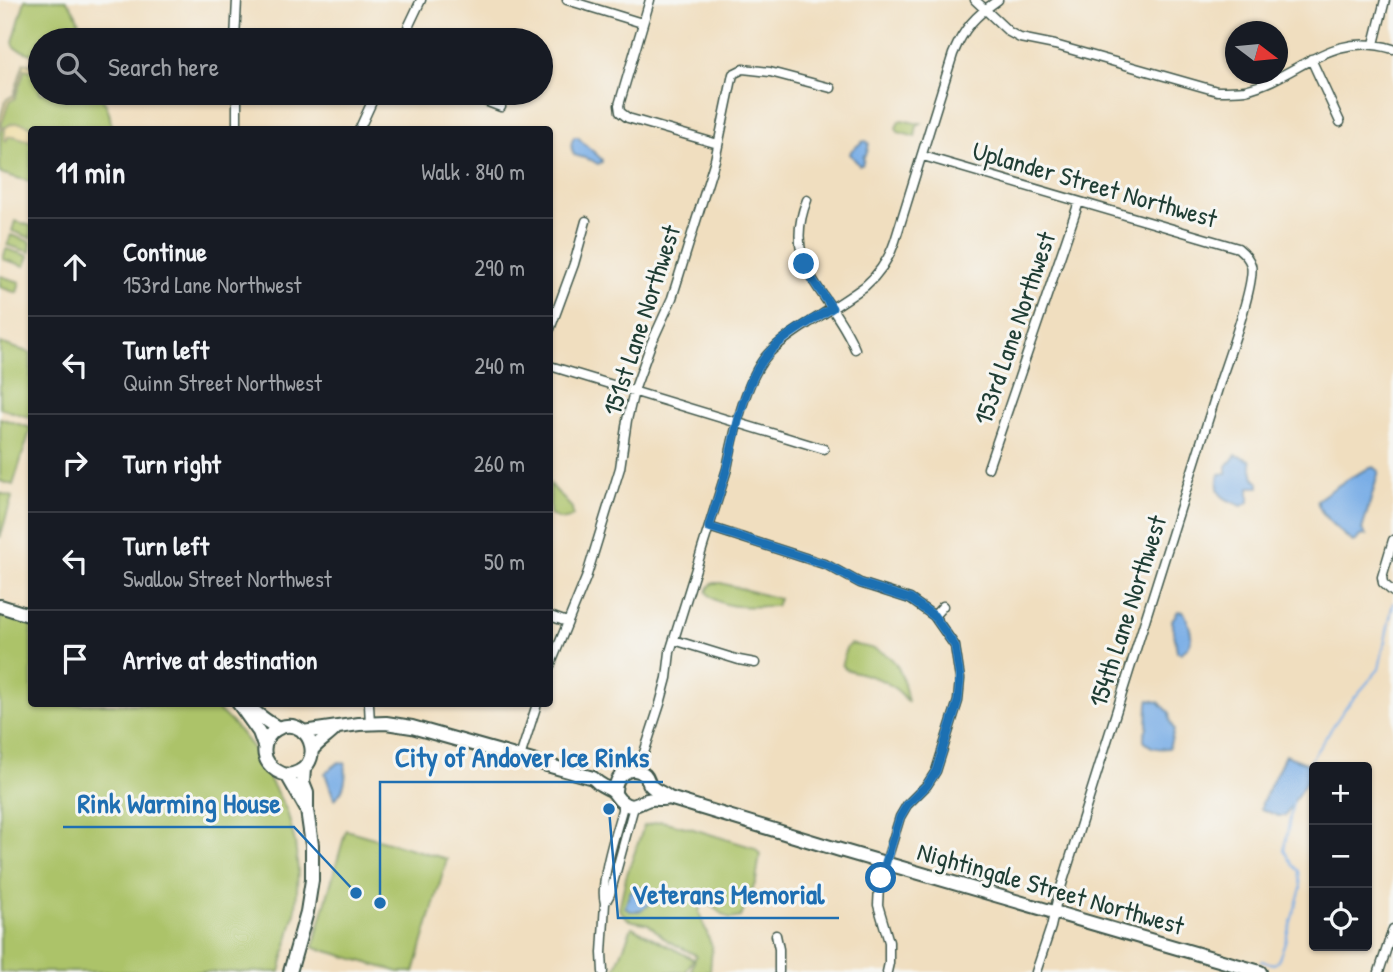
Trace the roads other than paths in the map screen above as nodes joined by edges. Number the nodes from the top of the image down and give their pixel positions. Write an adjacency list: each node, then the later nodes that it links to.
1 (237, 0): 10 (street)
2 (421, 0): 11 (street)
3 (567, 0): 9 (street)
4 (650, 0): 9 (street)
5 (975, 0): 8 (street)
6 (998, 0): 8 (street)
7 (1385, 0): 12 (street)
8 (985, 9): 14 (street); 24 (street)
9 (642, 23): 23 (street)
10 (236, 28)
11 (408, 28)
12 (1374, 44): 13 (street); 14 (street)
13 (1393, 49)
14 (1311, 59): 20 (street)
15 (831, 88): 23 (street, 151st Lane Northwest)
16 (237, 105): 21 (street)
17 (370, 105): 22 (street)
18 (496, 105): 19 (street)
19 (501, 107)
20 (1340, 122)
21 (237, 126)
22 (361, 126)
23 (718, 144): 33 (street, 151st Lane Northwest)
24 (923, 156): 26 (street, Uplander Street Northwest); 29 (street)
25 (807, 200): 29 (street)
26 (1079, 202): 28 (street, Uplander Street Northwest); 36 (street, 153rd Lane Northwest)
27 (586, 221): 30 (street)
28 (1250, 261): 71 (street, 154th Lane Northwest)
29 (832, 308): 31 (street); 34 (street)
30 (553, 321)
31 (855, 349)
32 (553, 367): 33 (street)
33 (634, 391): 34 (street); 45 (street, 151st Lane Northwest)
34 (738, 424): 35 (street); 37 (street)
35 (824, 449)
36 (988, 468)
37 (709, 527): 43 (street); 46 (street)
38 (1393, 540): 39 (street)
39 (1393, 592)
40 (0, 606): 42 (street)
41 (943, 606): 43 (street)
42 (28, 615)
43 (934, 616): 69 (street)
44 (553, 617): 45 (street)
45 (568, 622): 47 (street, 151st Lane Northwest)
46 (674, 640): 48 (street); 63 (street)
47 (553, 659)
48 (755, 663)
49 (243, 707): 57 (street)
50 (248, 707): 54 (street)
51 (369, 707): 53 (street)
52 (536, 707): 59 (street)
53 (370, 724): 55 (street, Nightingale Street Northwest); 59 (street, Nightingale Street Northwest)
54 (279, 728): 56 (street); 57 (street)
55 (336, 728): 56 (street, Nightingale Street Northwest); 58 (street)
56 (303, 732): 58 (street)
57 (264, 746): 61 (street)
58 (312, 750): 60 (street)
59 (520, 757): 64 (street, Nightingale Street Northwest)
60 (304, 768): 61 (street); 68 (street)
61 (287, 775): 68 (street)
62 (619, 777): 63 (street, Nightingale Street Northwest); 64 (street, Nightingale Street Northwest); 65 (street)
63 (642, 777): 66 (street, Nightingale Street Northwest); 67 (street)
64 (593, 778): 65 (street, Nightingale Street Northwest)
65 (619, 798): 67 (street, Nightingale Street Northwest); 70 (street)
66 (669, 798): 67 (street, Nightingale Street Northwest); 69 (street, Nightingale Street Northwest)
67 (641, 803): 70 (street)
68 (307, 810): 74 (street)
69 (886, 863): 71 (street, Nightingale Street Northwest); 77 (street)
70 (605, 903): 75 (street)
71 (1054, 912): 78 (street, 154th Lane Northwest); 79 (street, Nightingale Street Northwest)
72 (1393, 929): 80 (street)
73 (776, 934): 76 (street)
74 (290, 972)
75 (603, 972)
76 (779, 972)
77 (887, 972)
78 (1036, 972)
79 (1260, 972)
80 (1380, 972)

